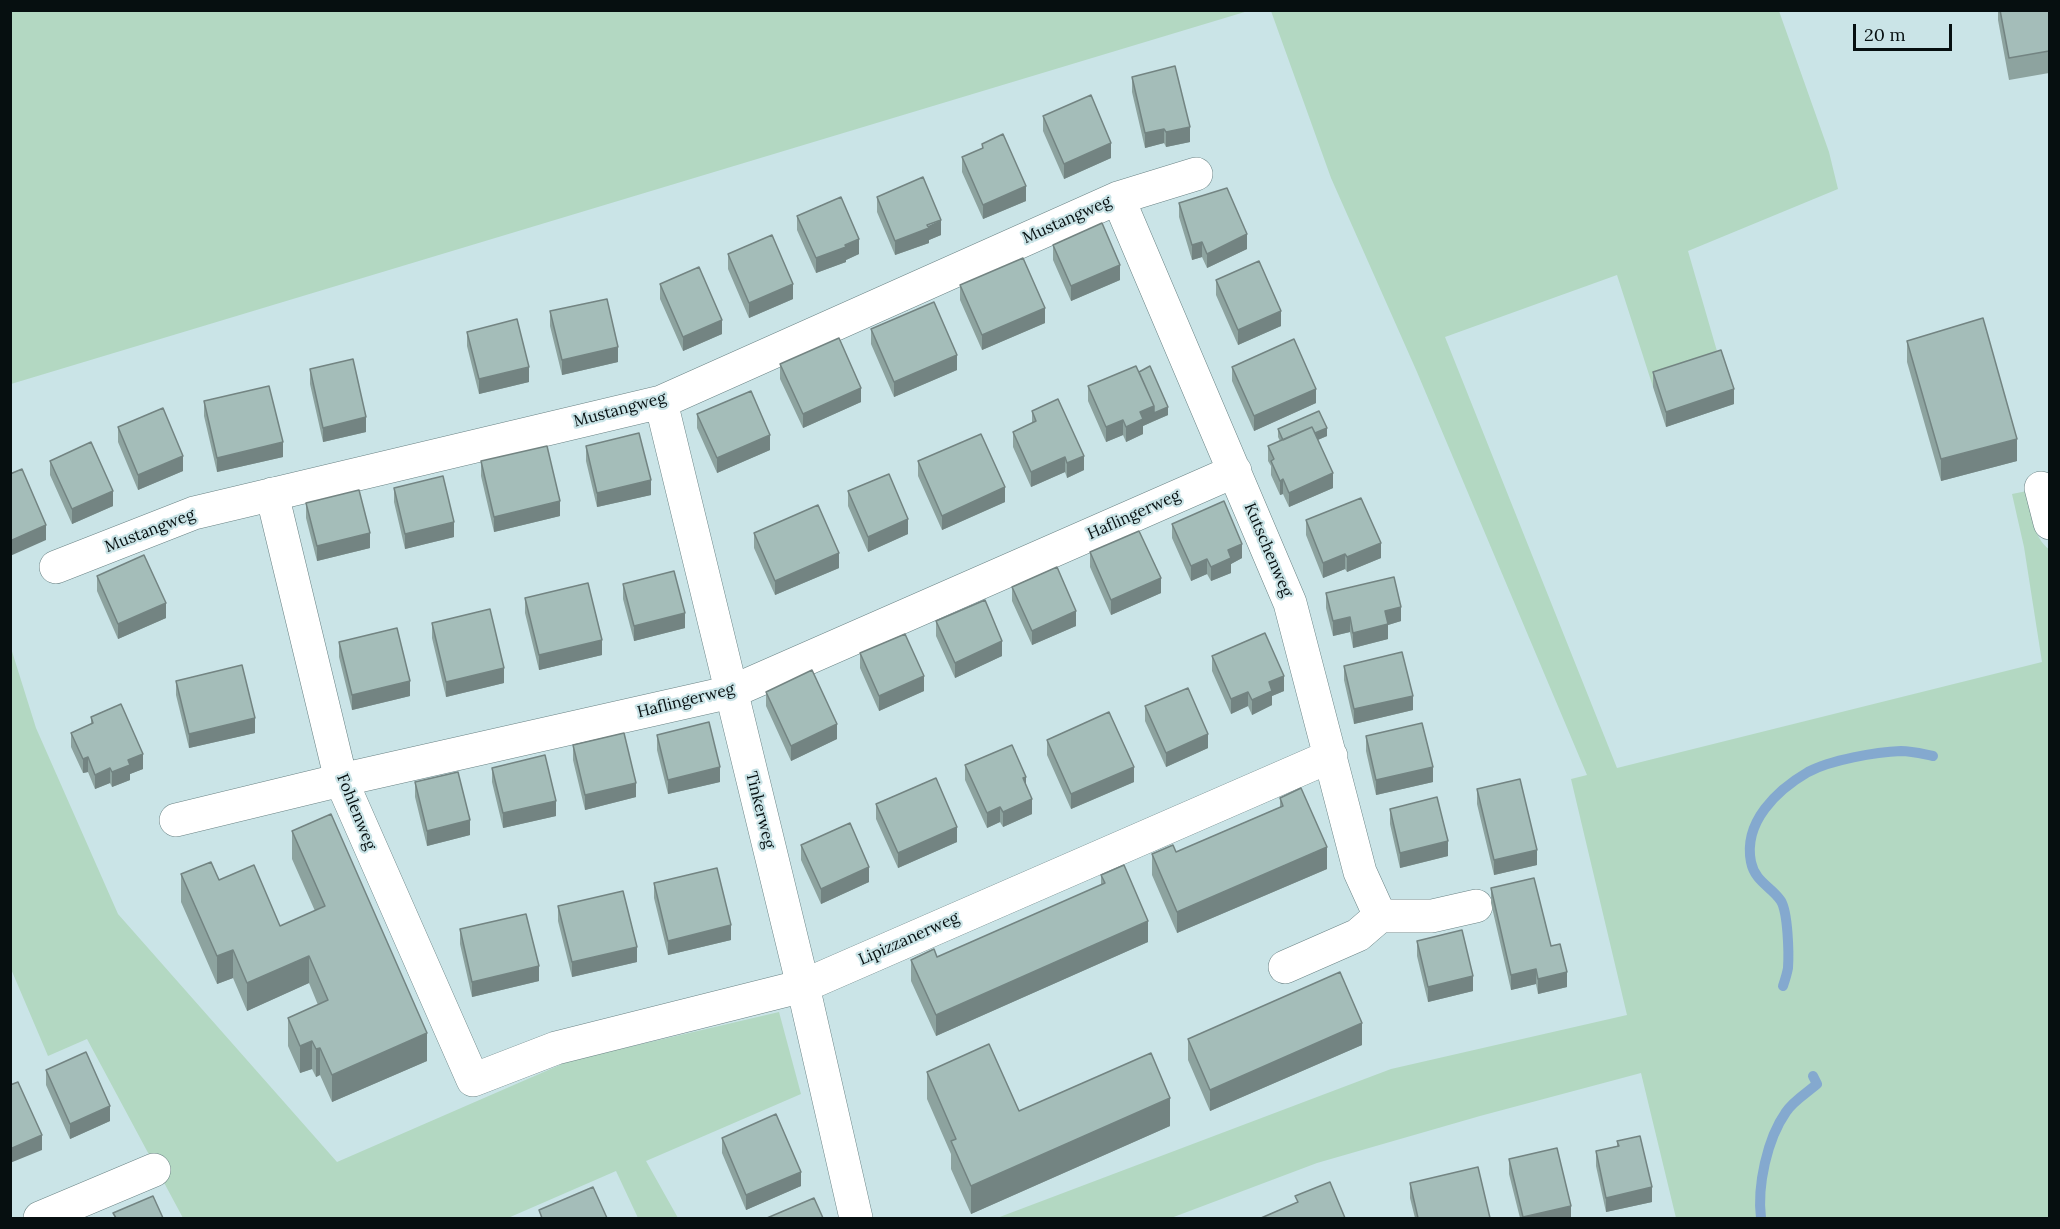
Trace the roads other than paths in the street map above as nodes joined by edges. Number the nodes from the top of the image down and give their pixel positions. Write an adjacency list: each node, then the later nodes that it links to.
1 (1196, 174): 2 (street, Mustangweg)
2 (1118, 198): 3 (street, Mustangweg); 4 (street, Kutschenweg)
3 (661, 402): 6 (street, Mustangweg); 9 (street, Tinkerweg)
4 (1235, 471): 9 (street, Haflingerweg); 10 (street, Kutschenweg)
5 (2041, 488): 7 (street)
6 (272, 494): 8 (street, Mustangweg); 11 (street, Fohlenweg)
7 (2049, 523)
8 (56, 567)
9 (731, 692): 11 (street, Haflingerweg); 16 (street, Tinkerweg)
10 (1331, 756): 14 (street, Kutschenweg); 16 (street, Lipizzanerweg)
11 (341, 780): 12 (street, Haflingerweg); 17 (street, Fohlenweg)
12 (176, 820)
13 (1476, 906): 14 (street)
14 (1380, 916): 15 (street)
15 (1285, 967)
16 (803, 986): 17 (street, Lipizzanerweg); 20 (street, Tinkerweg)
17 (473, 1080)
18 (154, 1170): 19 (street)
19 (40, 1218)
20 (856, 1218)

